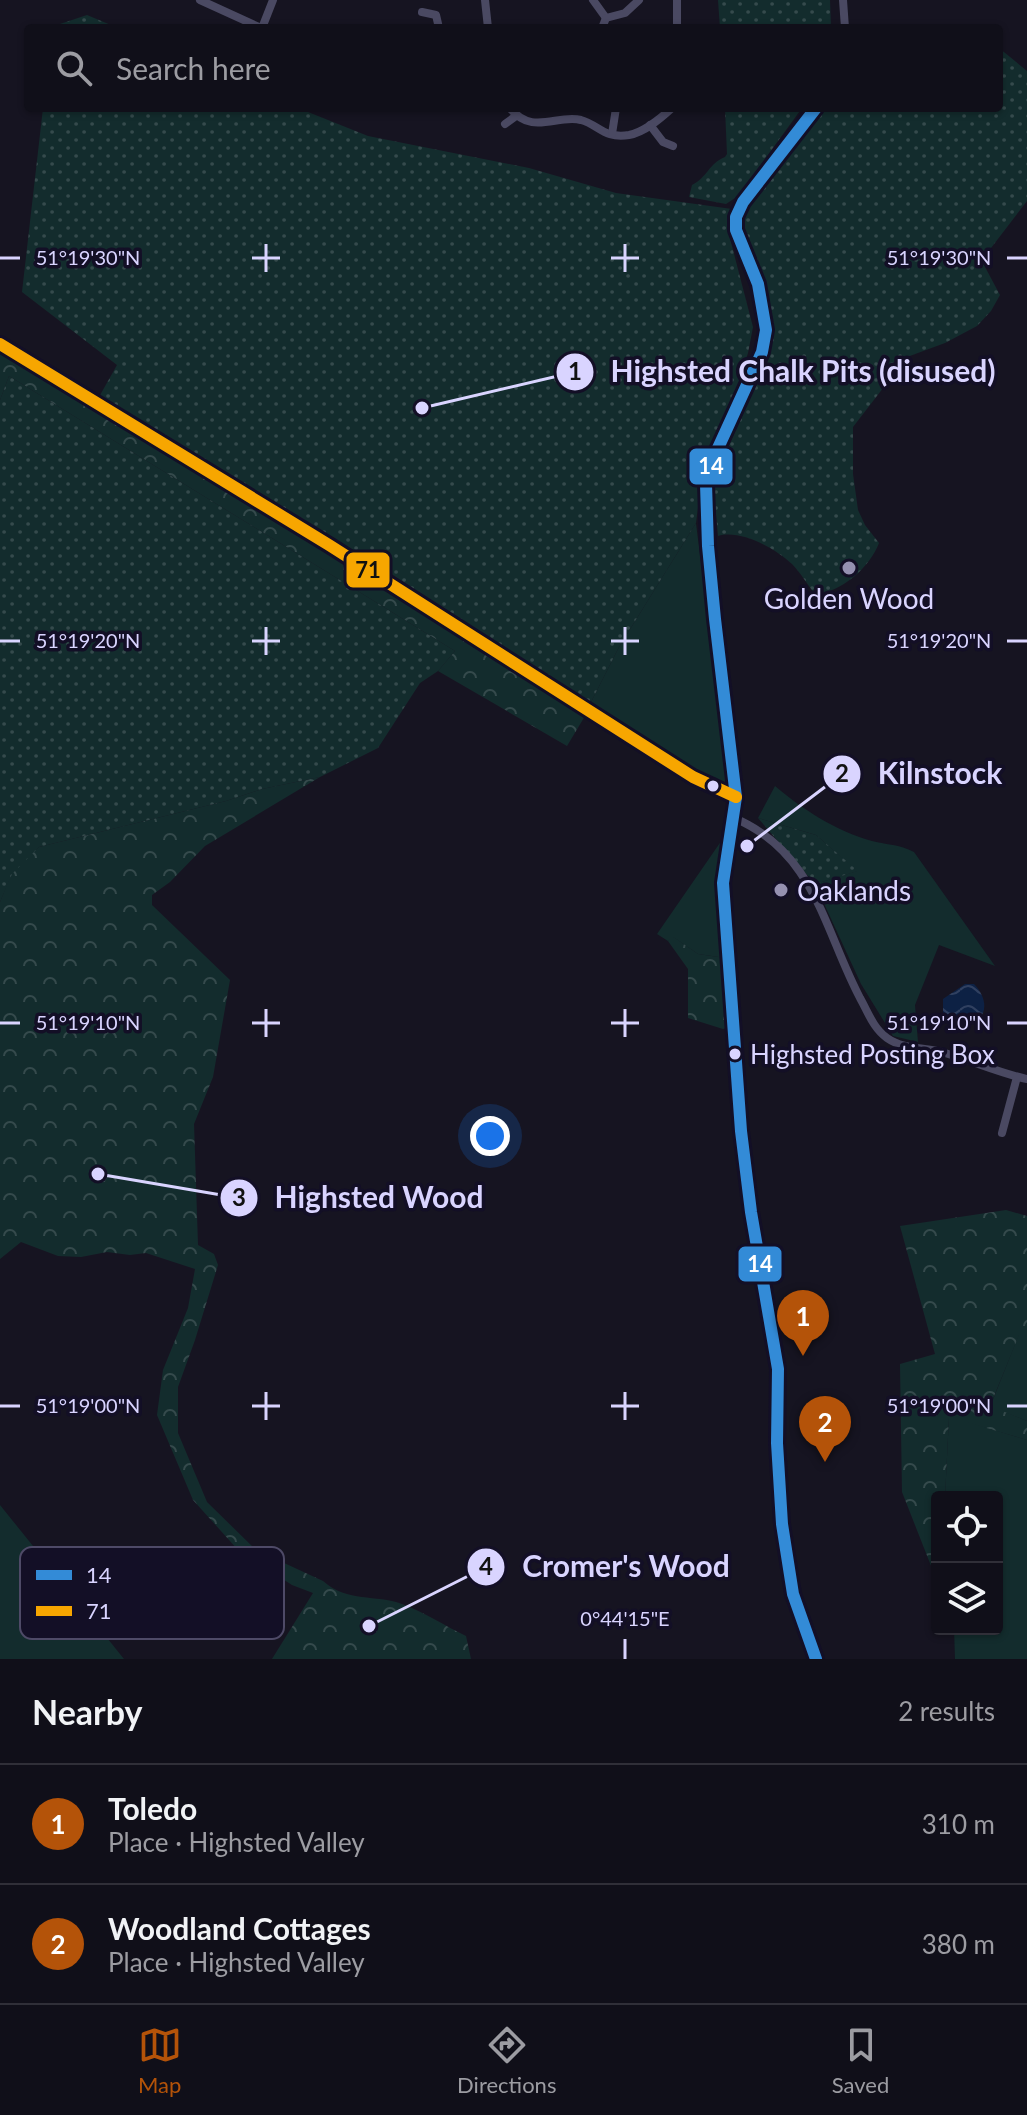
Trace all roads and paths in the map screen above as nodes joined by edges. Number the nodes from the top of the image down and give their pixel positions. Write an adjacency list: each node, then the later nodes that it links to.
1 (200, 0): 10 (street)
2 (273, 0): 11 (street)
3 (485, 0): 13 (street)
4 (593, 0): 9 (street)
5 (639, 0): 9 (street)
6 (677, 0): 15 (street)
7 (843, 0): 16 (street)
8 (422, 12): 12 (street)
9 (606, 18): 14 (street)
10 (253, 24)
11 (264, 24)
12 (438, 24)
13 (488, 24)
14 (604, 24)
15 (677, 24)
16 (845, 24)
17 (513, 112): 21 (street); 23 (street)
18 (615, 112): 23 (street)
19 (667, 112): 22 (street)
20 (813, 112): 26 (street)
21 (505, 124)
22 (650, 125): 23 (street); 24 (street)
23 (612, 134)
24 (673, 146)
25 (0, 344): 26 (street)
26 (736, 797): 27 (street)
27 (734, 818): 28 (street); 31 (street)
28 (1017, 1077): 29 (street); 30 (street)
29 (1027, 1079)
30 (1002, 1133)
31 (813, 1657)

